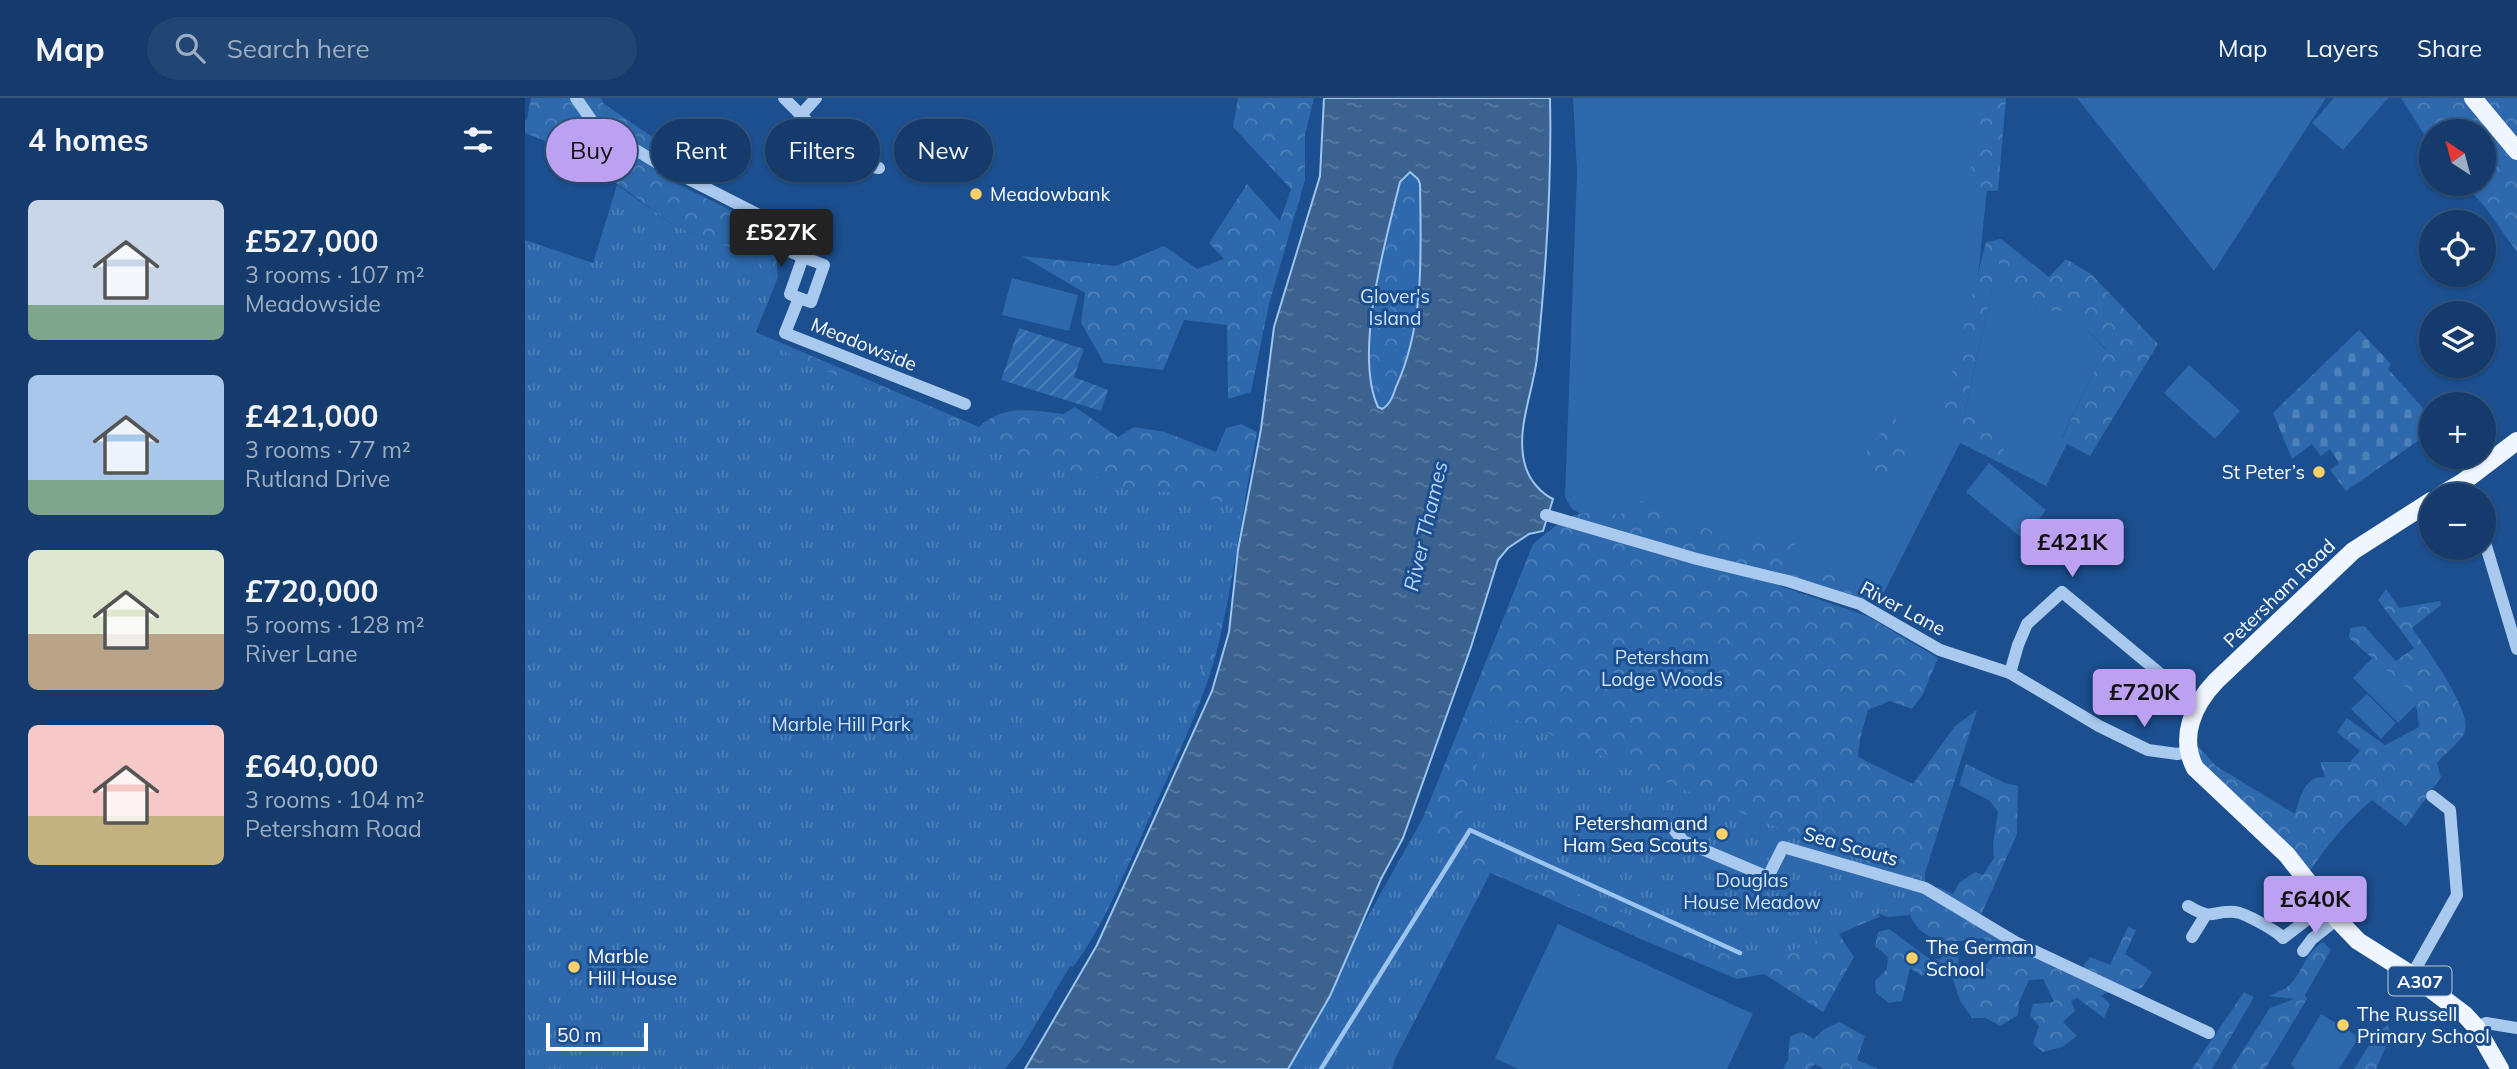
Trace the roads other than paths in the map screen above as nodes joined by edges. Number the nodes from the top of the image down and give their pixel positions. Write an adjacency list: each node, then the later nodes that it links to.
1 (576, 98): 8 (street, Meadowside)
2 (784, 98): 5 (street)
3 (816, 98): 5 (street)
4 (2473, 98): 7 (main road)
5 (800, 116): 6 (street)
6 (803, 119)
7 (2517, 151)
8 (803, 257): 9 (street, Meadowside); 9 (street, Meadowside)
9 (799, 298): 10 (street, Meadowside)
10 (965, 404)
11 (2517, 441): 12 (main road)
12 (2472, 483)
13 (2419, 509): 19 (main road, Petersham Road)
14 (1546, 515): 17 (street, River Lane)
15 (2490, 560): 16 (street)
16 (2517, 649)
17 (2010, 673): 18 (street); 19 (street, River Lane)
18 (2163, 676)
19 (2187, 752): 23 (main road, A307)
20 (2432, 796): 27 (street)
21 (1673, 828): 30 (street, Sea Scouts)
22 (2188, 906): 24 (street)
23 (2332, 912): 24 (street); 26 (street); 27 (main road, A307)
24 (2205, 916): 25 (street)
25 (2192, 937)
26 (2303, 951)
27 (2412, 975): 28 (main road, A307)
28 (2476, 1027): 29 (street); 31 (main road, A307)
29 (2517, 1028)
30 (2209, 1033)
31 (2500, 1069)

